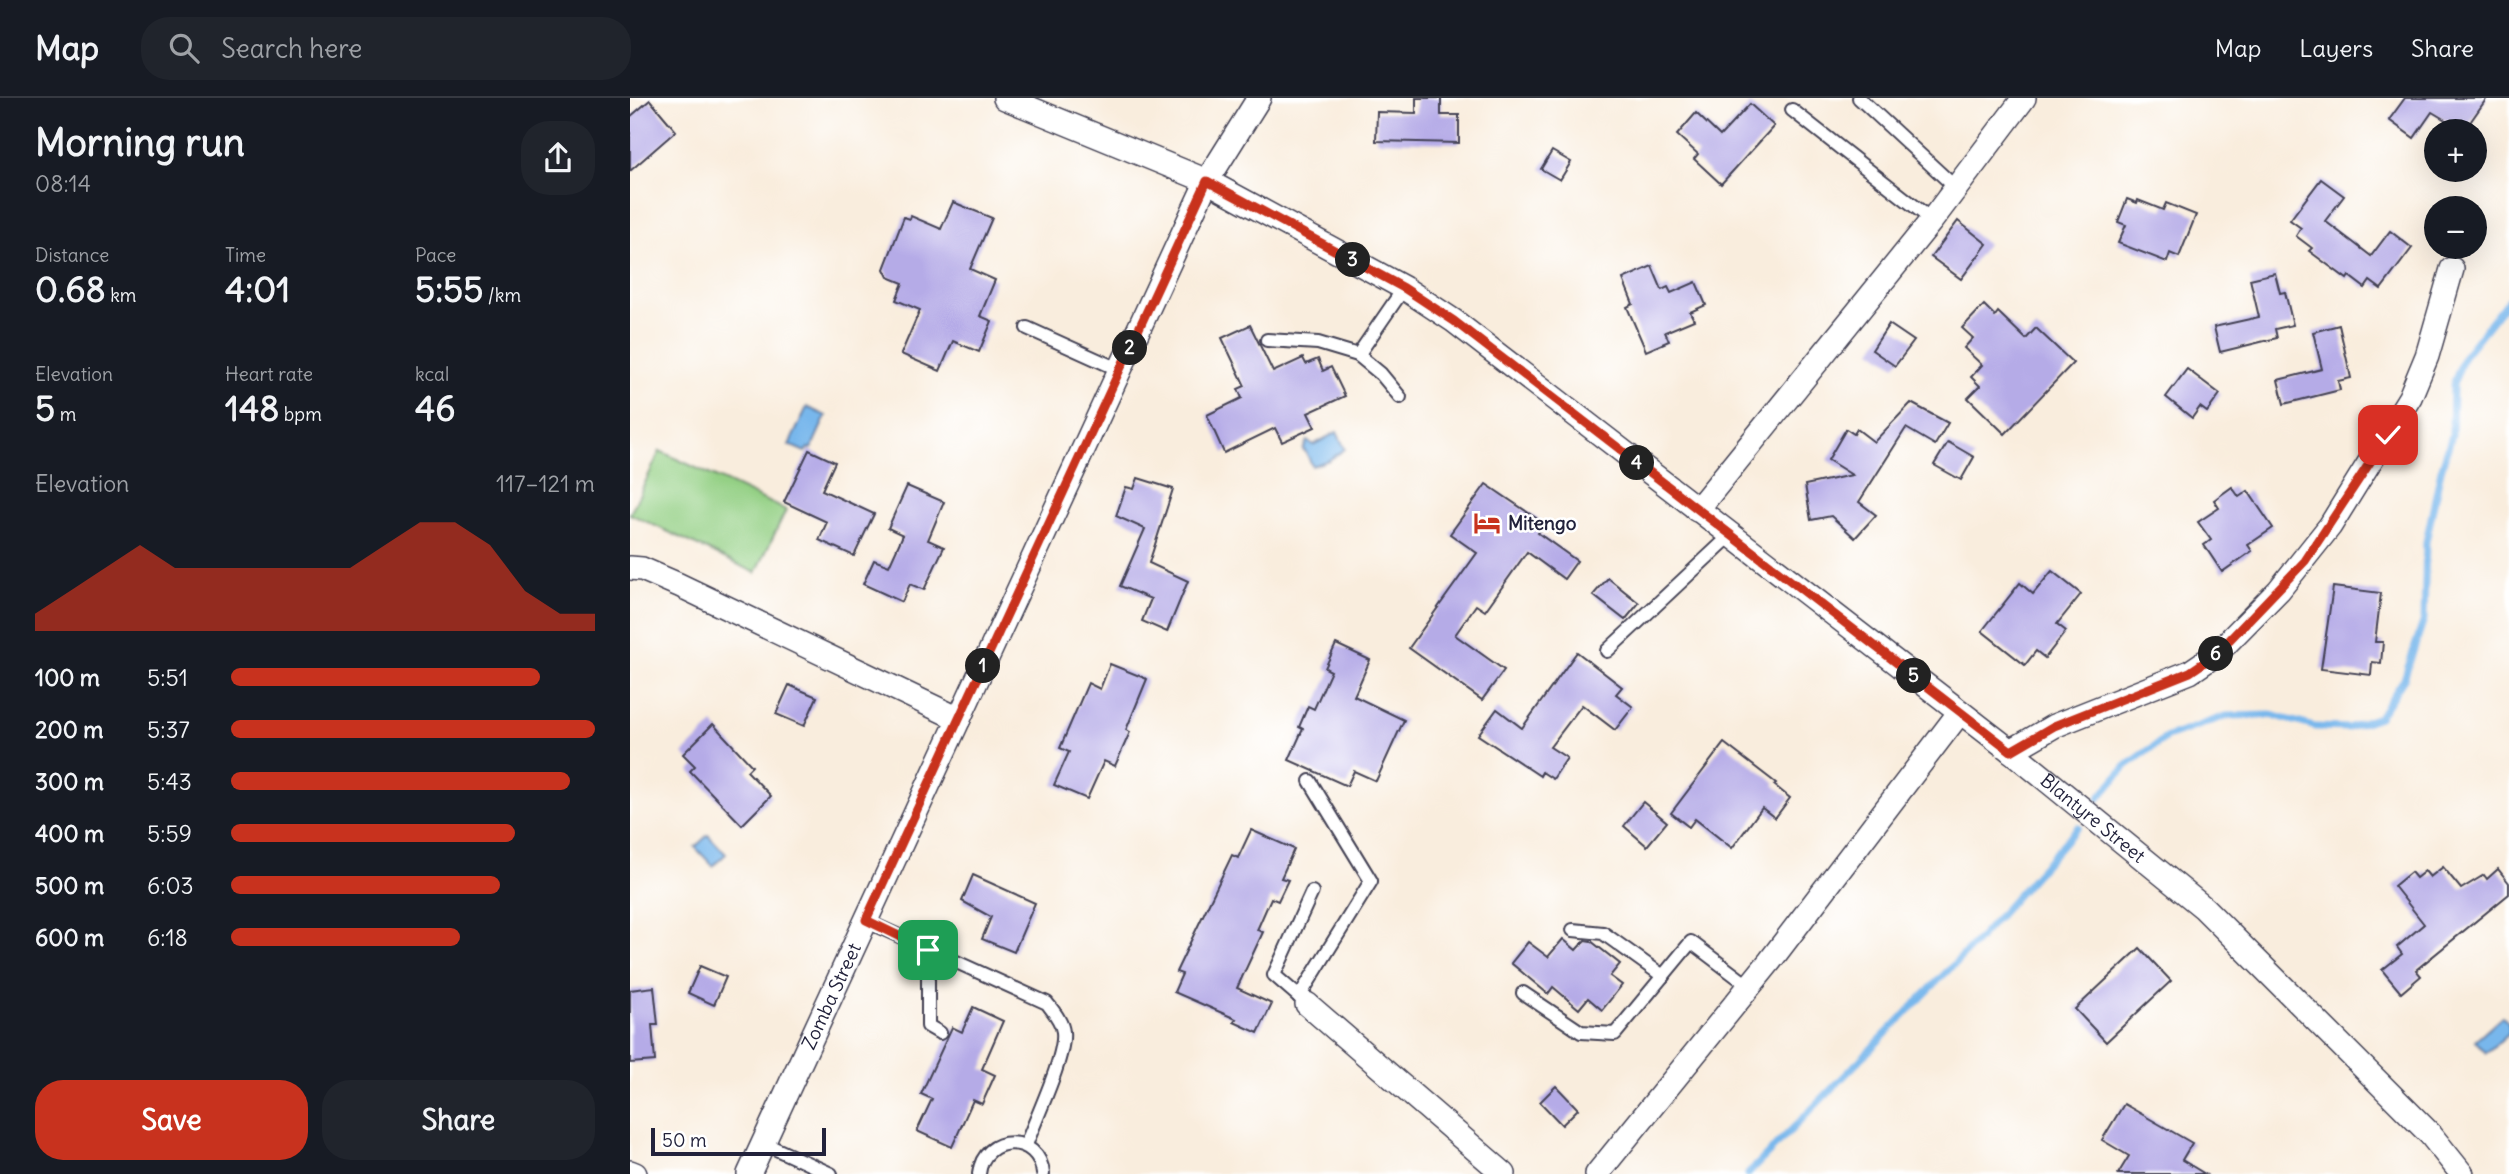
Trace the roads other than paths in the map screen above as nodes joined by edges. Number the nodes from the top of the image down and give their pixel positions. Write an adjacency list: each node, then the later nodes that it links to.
1 (1005, 98): 6 (street, Blantyre Street)
2 (1259, 98): 6 (street, Zomba Street)
3 (1860, 98): 7 (lane)
4 (2024, 98): 7 (street)
5 (1792, 110): 8 (lane)
6 (1207, 181): 10 (street, Blantyre Street); 14 (street, Zomba Street)
7 (1956, 188): 8 (street)
8 (1933, 220): 16 (street)
9 (2452, 269): 22 (street)
10 (1404, 288): 13 (lane); 16 (street, Blantyre Street)
11 (1027, 328): 14 (lane)
12 (1267, 340): 13 (lane)
13 (1357, 355): 15 (lane)
14 (1119, 370): 21 (street, Zomba Street)
15 (1400, 397)
16 (1698, 510): 17 (street, Blantyre Street)
17 (1731, 535): 19 (lane); 20 (street, Blantyre Street)
18 (630, 568): 21 (street)
19 (1607, 651)
20 (1960, 712): 22 (street, Blantyre Street); 29 (street)
21 (959, 719): 25 (street, Zomba Street)
22 (2011, 751): 41 (street, Blantyre Street)
23 (1310, 781): 31 (lane)
24 (1312, 892): 31 (lane)
25 (866, 920): 27 (lane); 33 (street, Zomba Street)
26 (1573, 930): 28 (lane)
27 (928, 950): 32 (lane); 34 (lane)
28 (1663, 976): 29 (lane); 30 (lane)
29 (1749, 986): 40 (street)
30 (1522, 993)
31 (1303, 1000): 39 (street)
32 (940, 1033)
33 (763, 1143): 35 (street, Zomba Street); 36 (lane)
34 (1026, 1145): 37 (lane); 38 (lane)
35 (749, 1174)
36 (831, 1174)
37 (979, 1174)
38 (1043, 1174)
39 (1504, 1174)
40 (1597, 1174)
41 (2462, 1174)

